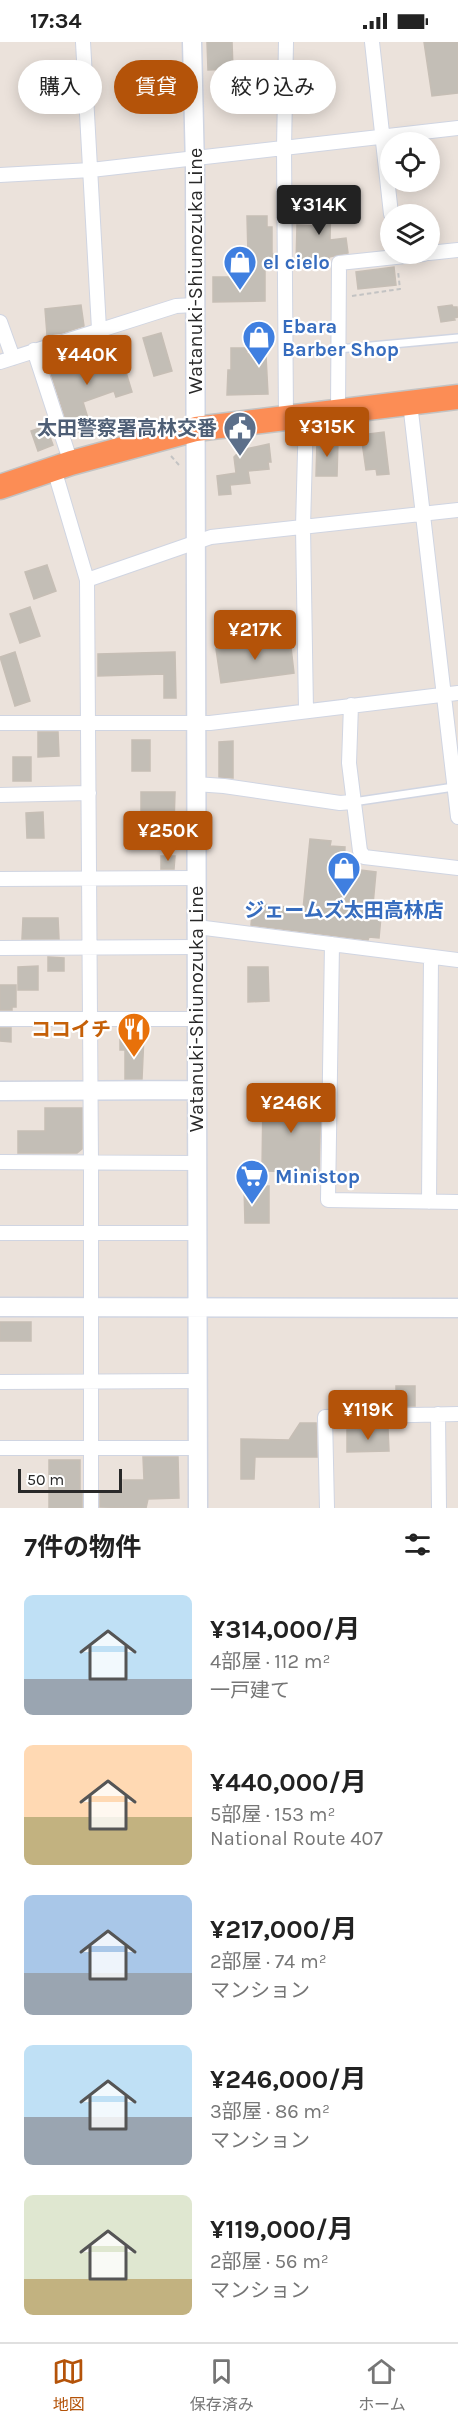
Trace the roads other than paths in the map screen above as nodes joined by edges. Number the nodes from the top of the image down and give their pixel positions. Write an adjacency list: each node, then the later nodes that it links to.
1 (83, 42): 11 (street)
2 (192, 42): 10 (main road, Watanuki-Shiunozuka Line)
3 (286, 42): 9 (street)
4 (372, 42): 6 (street)
5 (458, 128): 7 (street)
6 (382, 132)
7 (420, 132)
8 (380, 136): 9 (street)
9 (284, 148): 10 (street); 26 (street)
10 (195, 159): 11 (street); 16 (main road, Watanuki-Shiunozuka Line)
11 (90, 170): 12 (street); 18 (street)
12 (0, 175)
13 (458, 250): 14 (street)
14 (440, 252)
15 (380, 257): 20 (street)
16 (194, 305): 18 (street); 27 (main road, Watanuki-Shiunozuka Line)
17 (0, 322): 22 (street)
18 (99, 329): 21 (street)
19 (458, 338): 20 (lane)
20 (339, 349): 25 (street)
21 (34, 350): 22 (street); 28 (street)
22 (6, 360)
23 (458, 397): 24 (highway)
24 (410, 403): 25 (highway); 31 (street)
25 (338, 410): 26 (highway)
26 (296, 416): 27 (highway); 32 (street)
27 (195, 429): 28 (highway); 33 (main road, Watanuki-Shiunozuka Line)
28 (62, 466): 29 (highway); 34 (street)
29 (0, 487)
30 (458, 510): 31 (street)
31 (424, 514): 32 (street); 35 (street)
32 (303, 527): 33 (street); 37 (street)
33 (196, 542): 34 (street); 40 (main road, Watanuki-Shiunozuka Line)
34 (87, 580): 38 (street)
35 (451, 694): 36 (street); 42 (street)
36 (351, 705): 37 (street); 45 (street)
37 (306, 711): 40 (street)
38 (89, 722): 39 (street); 40 (street); 43 (street)
39 (0, 723)
40 (196, 723): 41 (main road, Watanuki-Shiunozuka Line)
41 (195, 784): 45 (street); 48 (main road, Watanuki-Shiunozuka Line)
42 (455, 784): 45 (lane); 46 (street)
43 (89, 793): 44 (street); 50 (street)
44 (0, 795)
45 (352, 802): 47 (street)
46 (458, 817)
47 (458, 868)
48 (196, 878): 50 (street); 51 (main road, Watanuki-Shiunozuka Line)
49 (0, 879): 50 (street)
50 (90, 879): 55 (street)
51 (197, 927): 52 (street); 53 (main road, Watanuki-Shiunozuka Line)
52 (332, 944): 56 (street); 67 (street)
53 (197, 947): 55 (street); 60 (main road, Watanuki-Shiunozuka Line)
54 (0, 948): 55 (street)
55 (90, 948): 59 (street)
56 (431, 957): 57 (street); 67 (street)
57 (458, 960)
58 (0, 1019): 59 (street)
59 (90, 1019): 60 (street); 63 (street)
60 (196, 1019): 61 (main road, Watanuki-Shiunozuka Line)
61 (197, 1090): 63 (main road); 66 (main road, Watanuki-Shiunozuka Line)
62 (0, 1091): 63 (main road)
63 (91, 1091): 65 (street)
64 (0, 1162): 65 (street)
65 (91, 1163): 66 (street); 69 (street)
66 (197, 1163): 71 (main road, Watanuki-Shiunozuka Line)
67 (429, 1202): 68 (street)
68 (458, 1202)
69 (91, 1232): 70 (street); 71 (street); 73 (street)
70 (0, 1233)
71 (197, 1233): 74 (main road, Watanuki-Shiunozuka Line)
72 (0, 1307): 73 (main road)
73 (92, 1307): 74 (main road); 78 (street)
74 (197, 1307): 75 (main road); 76 (main road, Watanuki-Shiunozuka Line)
75 (458, 1308)
76 (197, 1381): 78 (street); 83 (main road, Watanuki-Shiunozuka Line)
77 (0, 1382): 78 (street)
78 (92, 1382): 81 (street)
79 (438, 1414): 80 (street); 86 (street); 87 (street)
80 (458, 1414)
81 (90, 1447): 82 (street); 83 (street); 84 (street)
82 (0, 1448)
83 (197, 1448): 85 (main road, Watanuki-Shiunozuka Line)
84 (91, 1508)
85 (198, 1508)
86 (327, 1508)
87 (439, 1508)

